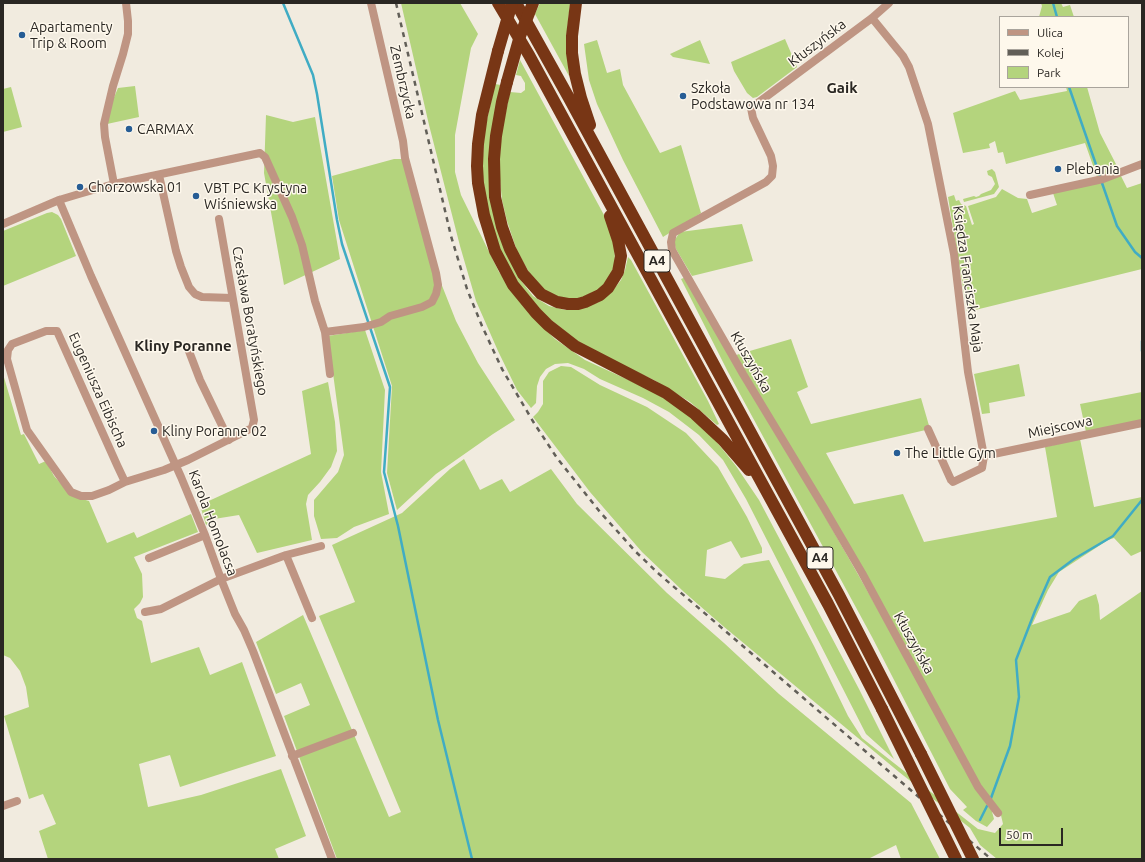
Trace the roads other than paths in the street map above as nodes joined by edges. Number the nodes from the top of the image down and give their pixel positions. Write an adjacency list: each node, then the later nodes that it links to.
1 (126, 3): 14 (street)
2 (371, 3): 20 (street, Zembrzycka)
3 (498, 3): 12 (highway, A4)
4 (512, 3): 29 (highway, bridge)
5 (516, 3): 10 (highway, A4)
6 (533, 3): 12 (highway, bridge)
7 (576, 3): 10 (highway)
8 (888, 3): 9 (street, Kłuszyńska)
9 (872, 18): 26 (street, Księdza Franciszka Maja); 41 (street, Kłuszyńska)
10 (601, 156): 44 (highway, A4, bridge)
11 (1142, 164): 15 (street)
12 (593, 172): 29 (highway, A4)
13 (159, 175): 14 (street); 19 (street); 20 (street)
14 (114, 184): 16 (street)
15 (1030, 195)
16 (59, 200): 18 (street); 27 (street, Karola Homolacsa)
17 (219, 219): 19 (street, Czesława Boratyńskiego)
18 (3, 224)
19 (232, 298): 25 (street, Czesława Boratyńskiego)
20 (325, 332): 22 (street)
21 (187, 346): 25 (street)
22 (330, 374)
23 (1142, 423): 26 (street, Miejscowa)
24 (928, 429): 26 (street)
25 (229, 440): 27 (street)
26 (984, 456)
27 (176, 465): 28 (street); 30 (street, Karola Homolacsa)
28 (125, 482): 28 (street, Eugeniusza Eibischa)
29 (772, 501): 43 (highway, A4, bridge)
30 (205, 535): 33 (street); 34 (street, Karola Homolacsa)
31 (321, 546): 32 (street)
32 (286, 555): 34 (street); 36 (street)
33 (149, 558)
34 (220, 579): 35 (street); 38 (street, Karola Homolacsa)
35 (145, 612)
36 (312, 618)
37 (353, 733): 38 (street)
38 (292, 756): 42 (street, Karola Homolacsa)
39 (16, 801): 40 (street)
40 (3, 806)
41 (998, 813)
42 (332, 859)
43 (956, 859)
44 (973, 859)

